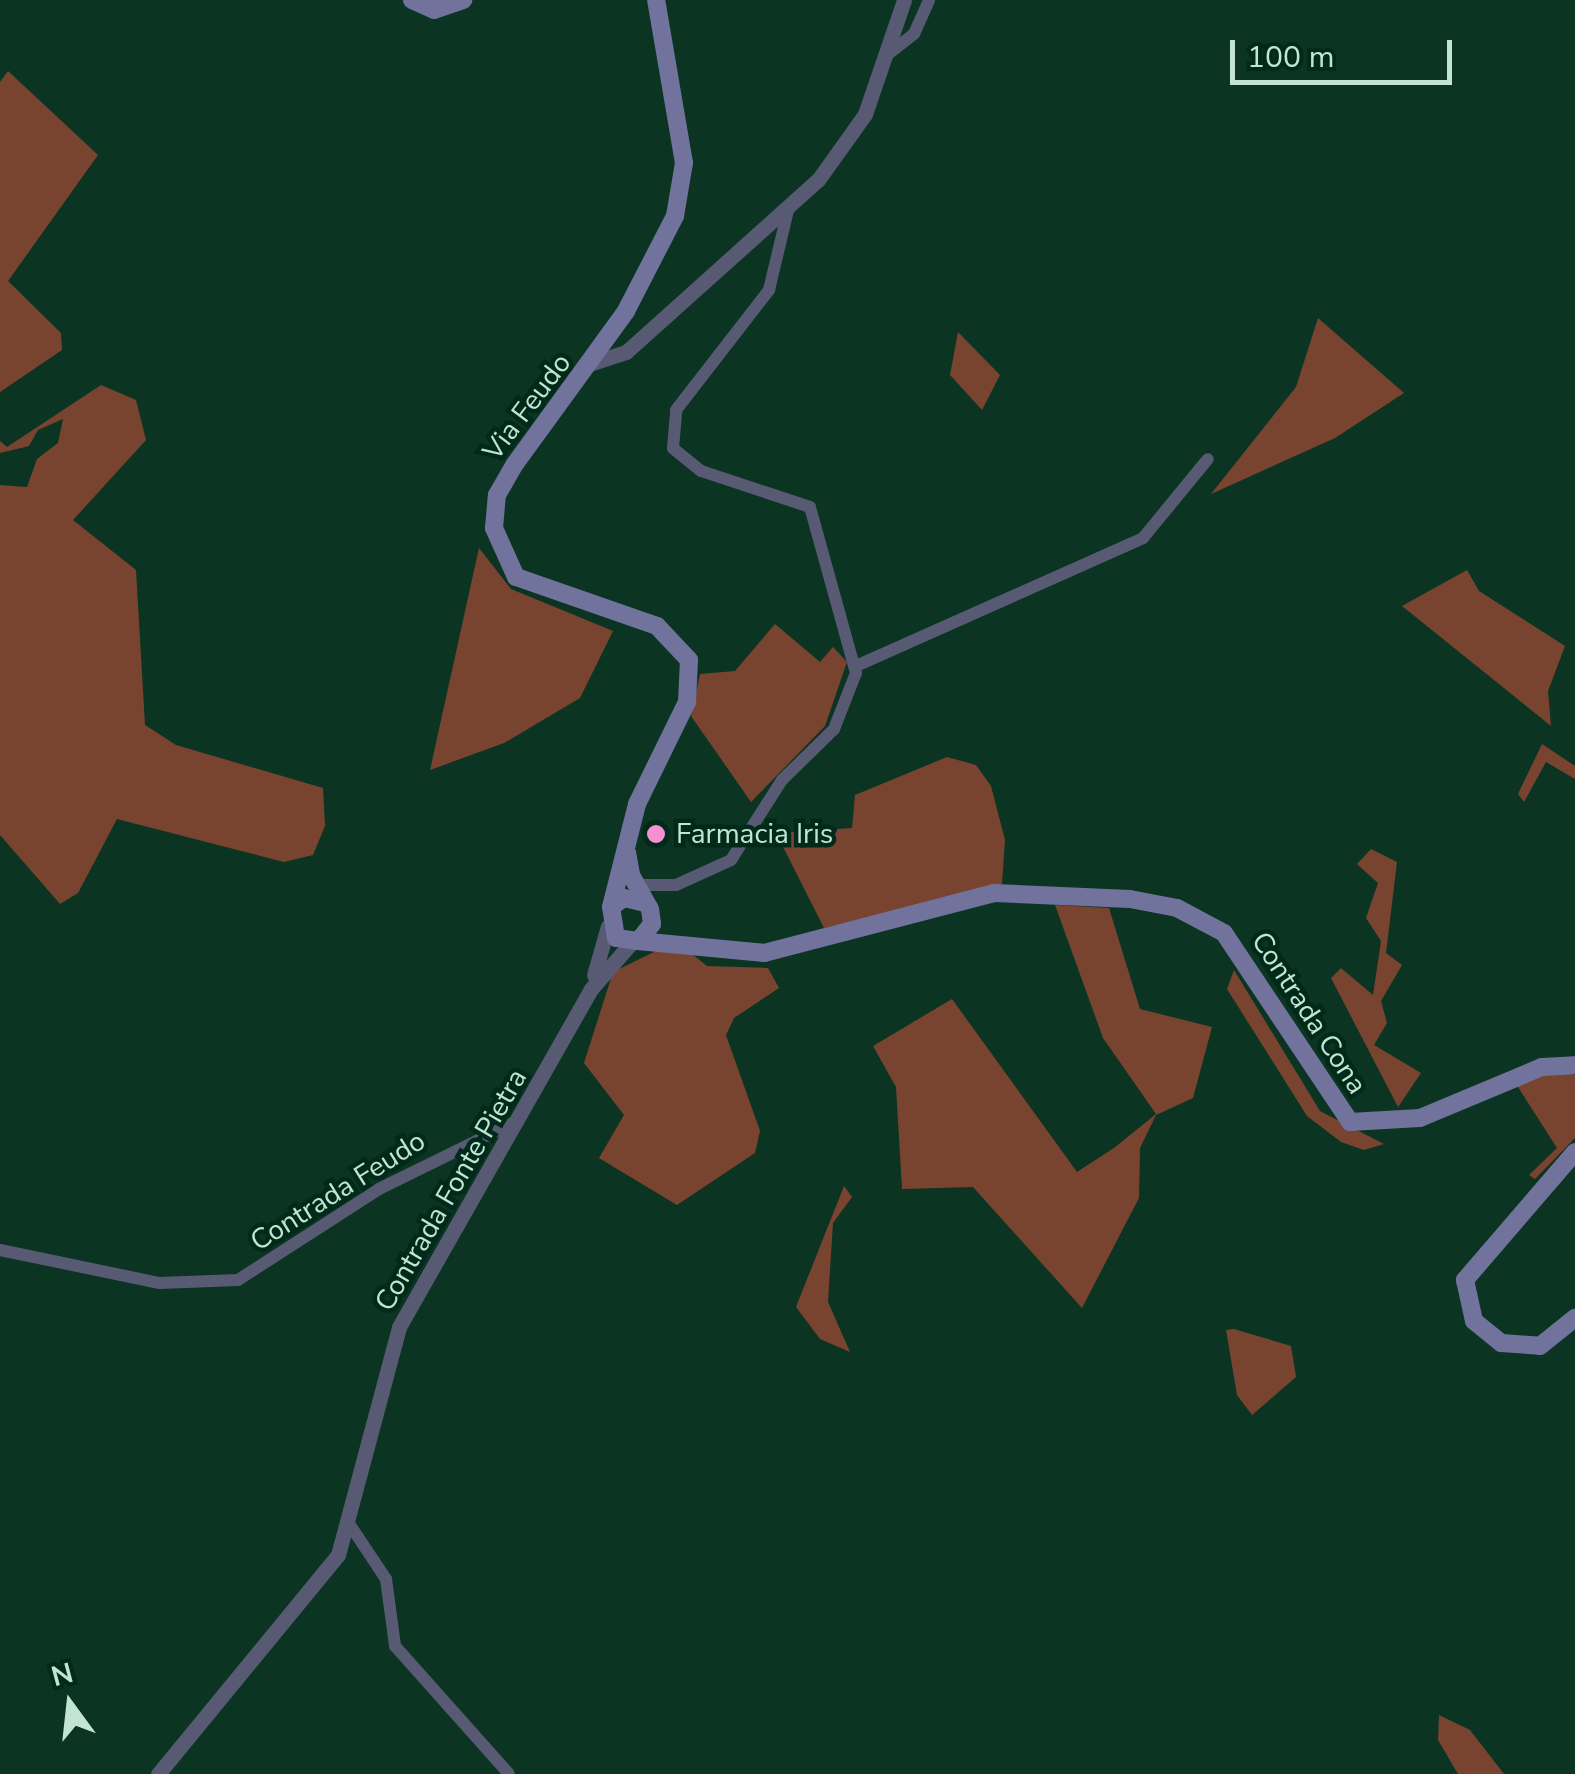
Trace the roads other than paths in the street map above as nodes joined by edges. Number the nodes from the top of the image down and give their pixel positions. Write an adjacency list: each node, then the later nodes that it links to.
1 (412, 0): 2 (main road)
2 (463, 0)
3 (656, 0): 8 (main road)
4 (904, 0): 6 (street, Via Feudo)
5 (929, 0): 6 (street)
6 (887, 54): 7 (street, Via Feudo)
7 (789, 206): 8 (street, Via Feudo); 10 (street)
8 (592, 363): 11 (main road, Via Feudo)
9 (1208, 459): 10 (street)
10 (856, 666): 12 (street)
11 (626, 841): 12 (main road); 14 (main road, Via Feudo)
12 (636, 886): 13 (main road)
13 (649, 909): 14 (main road); 15 (main road); 16 (main road, Contrada Cona)
14 (610, 916): 15 (main road); 17 (street)
15 (635, 942): 16 (main road, Contrada Cona); 17 (street)
16 (702, 945): 18 (main road, Contrada Cona)
17 (591, 989): 19 (street, Contrada Fonte Pietra)
18 (1575, 1064)
19 (521, 1119): 21 (street, Contrada Feudo); 23 (street, Contrada Fonte Pietra)
20 (1575, 1152): 22 (main road)
21 (0, 1250)
22 (1575, 1318)
23 (350, 1524): 24 (street, Contrada Fonte Pietra); 25 (street)
24 (158, 1774)
25 (509, 1774)

